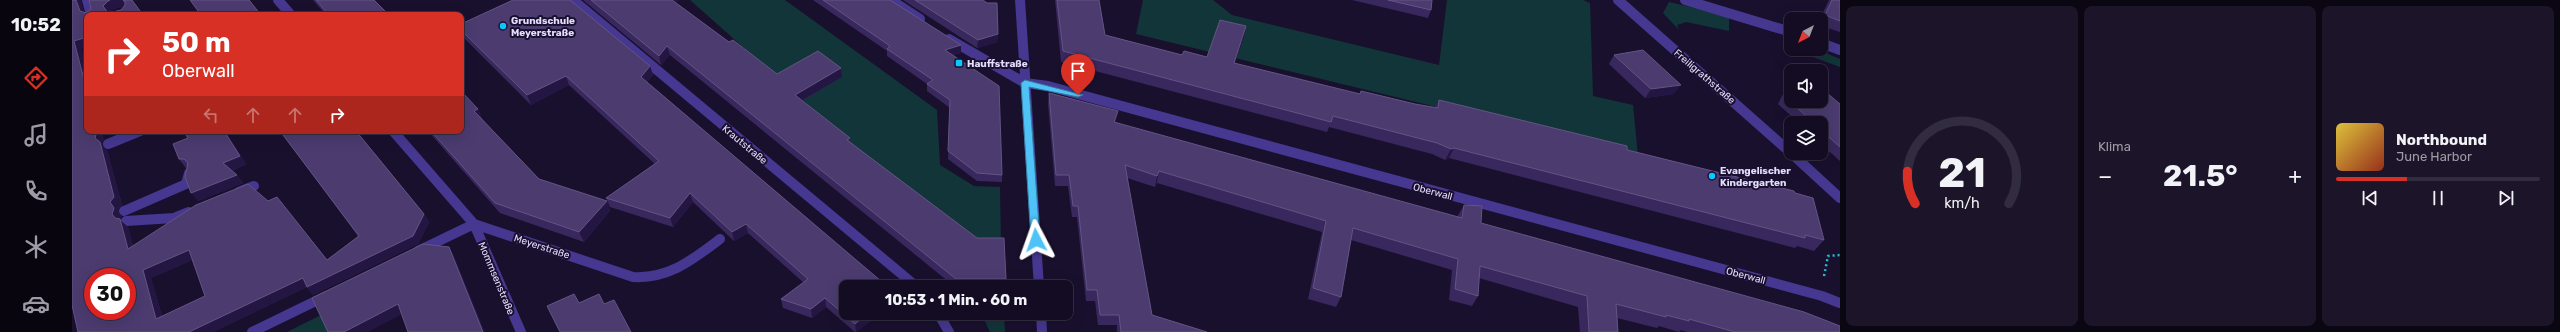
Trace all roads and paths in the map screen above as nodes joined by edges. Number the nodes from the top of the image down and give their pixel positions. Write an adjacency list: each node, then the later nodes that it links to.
1 (87, 0): 8 (street)
2 (278, 0): 9 (street)
3 (573, 0): 30 (street, Krautstraße)
4 (891, 0): 10 (street)
5 (1020, 0): 15 (street)
6 (1618, 0): 19 (street, Freiligrathstraße)
7 (1685, 0): 11 (street)
8 (90, 12)
9 (288, 12)
10 (929, 25)
11 (1784, 30)
12 (941, 33): 15 (street)
13 (1828, 46): 14 (street)
14 (1840, 50)
15 (1025, 83): 31 (street); 34 (street, Oberwall)
16 (133, 134): 18 (street)
17 (396, 134): 26 (street)
18 (108, 144)
19 (1784, 147)
20 (1799, 160): 24 (street, Freiligrathstraße)
21 (189, 173): 25 (street)
22 (254, 186): 23 (street)
23 (225, 197)
24 (1840, 198)
25 (196, 209)
26 (474, 224): 27 (street, Meyerstraße); 28 (street); 38 (street, Mommsenstraße)
27 (720, 239)
28 (409, 255)
29 (1840, 255): 32 (path)
30 (909, 280)
31 (1039, 280)
32 (1823, 284)
33 (338, 290): 37 (street)
34 (1840, 303)
35 (942, 320): 39 (street)
36 (1041, 320): 40 (street)
37 (252, 332)
38 (521, 332)
39 (949, 332)
40 (1042, 332)

